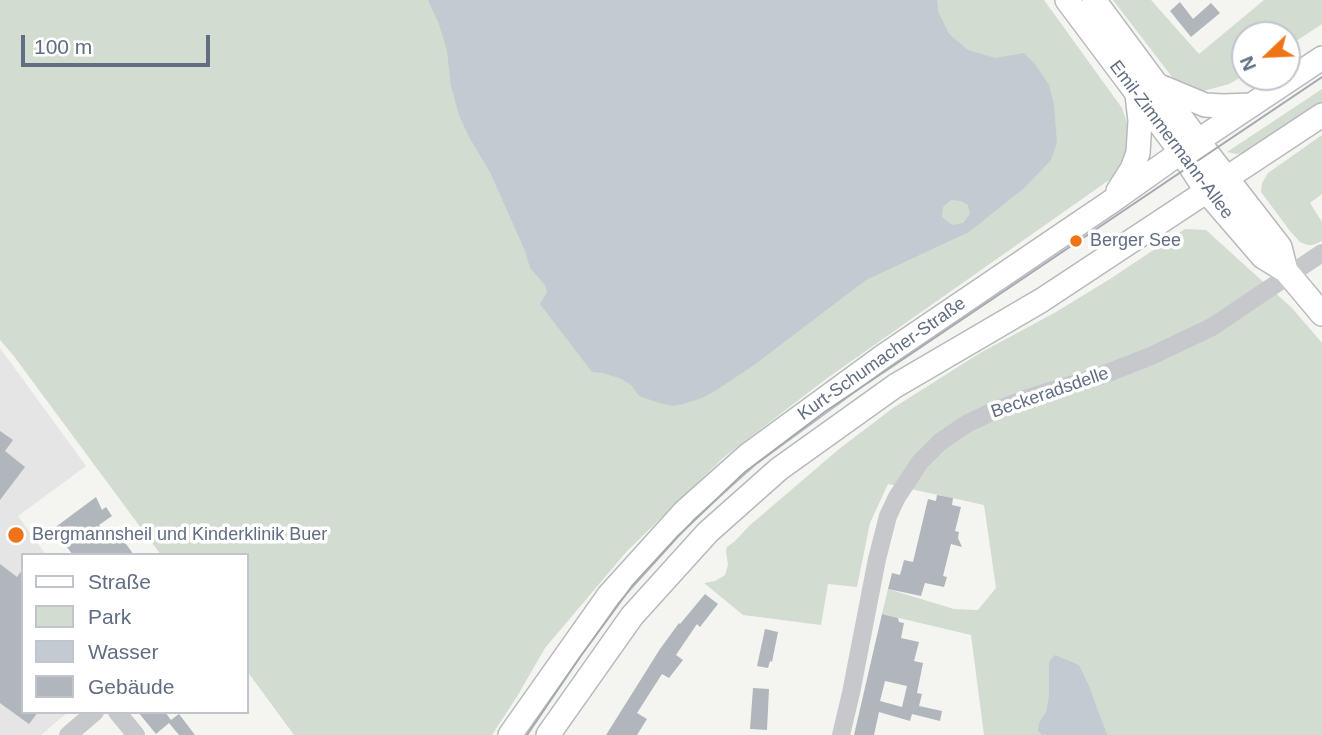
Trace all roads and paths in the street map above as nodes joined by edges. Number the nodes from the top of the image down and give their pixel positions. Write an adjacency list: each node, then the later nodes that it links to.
1 (1067, 0): 4 (main road, Emil-Zimmermann-Allee)
2 (1094, 0): 4 (main road, Emil-Zimmermann-Allee)
3 (1322, 58): 5 (main road, Kurt-Schumacher-Straße)
4 (1147, 89): 5 (main road); 7 (main road, Emil-Zimmermann-Allee); 10 (main road)
5 (1251, 105): 7 (main road, Kurt-Schumacher-Straße)
6 (1322, 115): 8 (main road, Kurt-Schumacher-Straße)
7 (1189, 146): 8 (main road, Emil-Zimmermann-Allee); 9 (main road, Emil-Zimmermann-Allee); 10 (main road, Kurt-Schumacher-Straße)
8 (1227, 179): 9 (main road, Kurt-Schumacher-Straße); 12 (main road, Emil-Zimmermann-Allee)
9 (1207, 192): 12 (main road, Emil-Zimmermann-Allee); 19 (main road, Kurt-Schumacher-Straße)
10 (1112, 201): 18 (main road, Kurt-Schumacher-Straße)
11 (1322, 253): 12 (street, Beckeradsdelle)
12 (1287, 273): 13 (main road, Emil-Zimmermann-Allee); 20 (street, Beckeradsdelle)
13 (1322, 314)
14 (93, 714): 16 (street)
15 (119, 714): 17 (street)
16 (68, 735)
17 (136, 735)
18 (510, 735)
19 (548, 735)
20 (841, 735)

